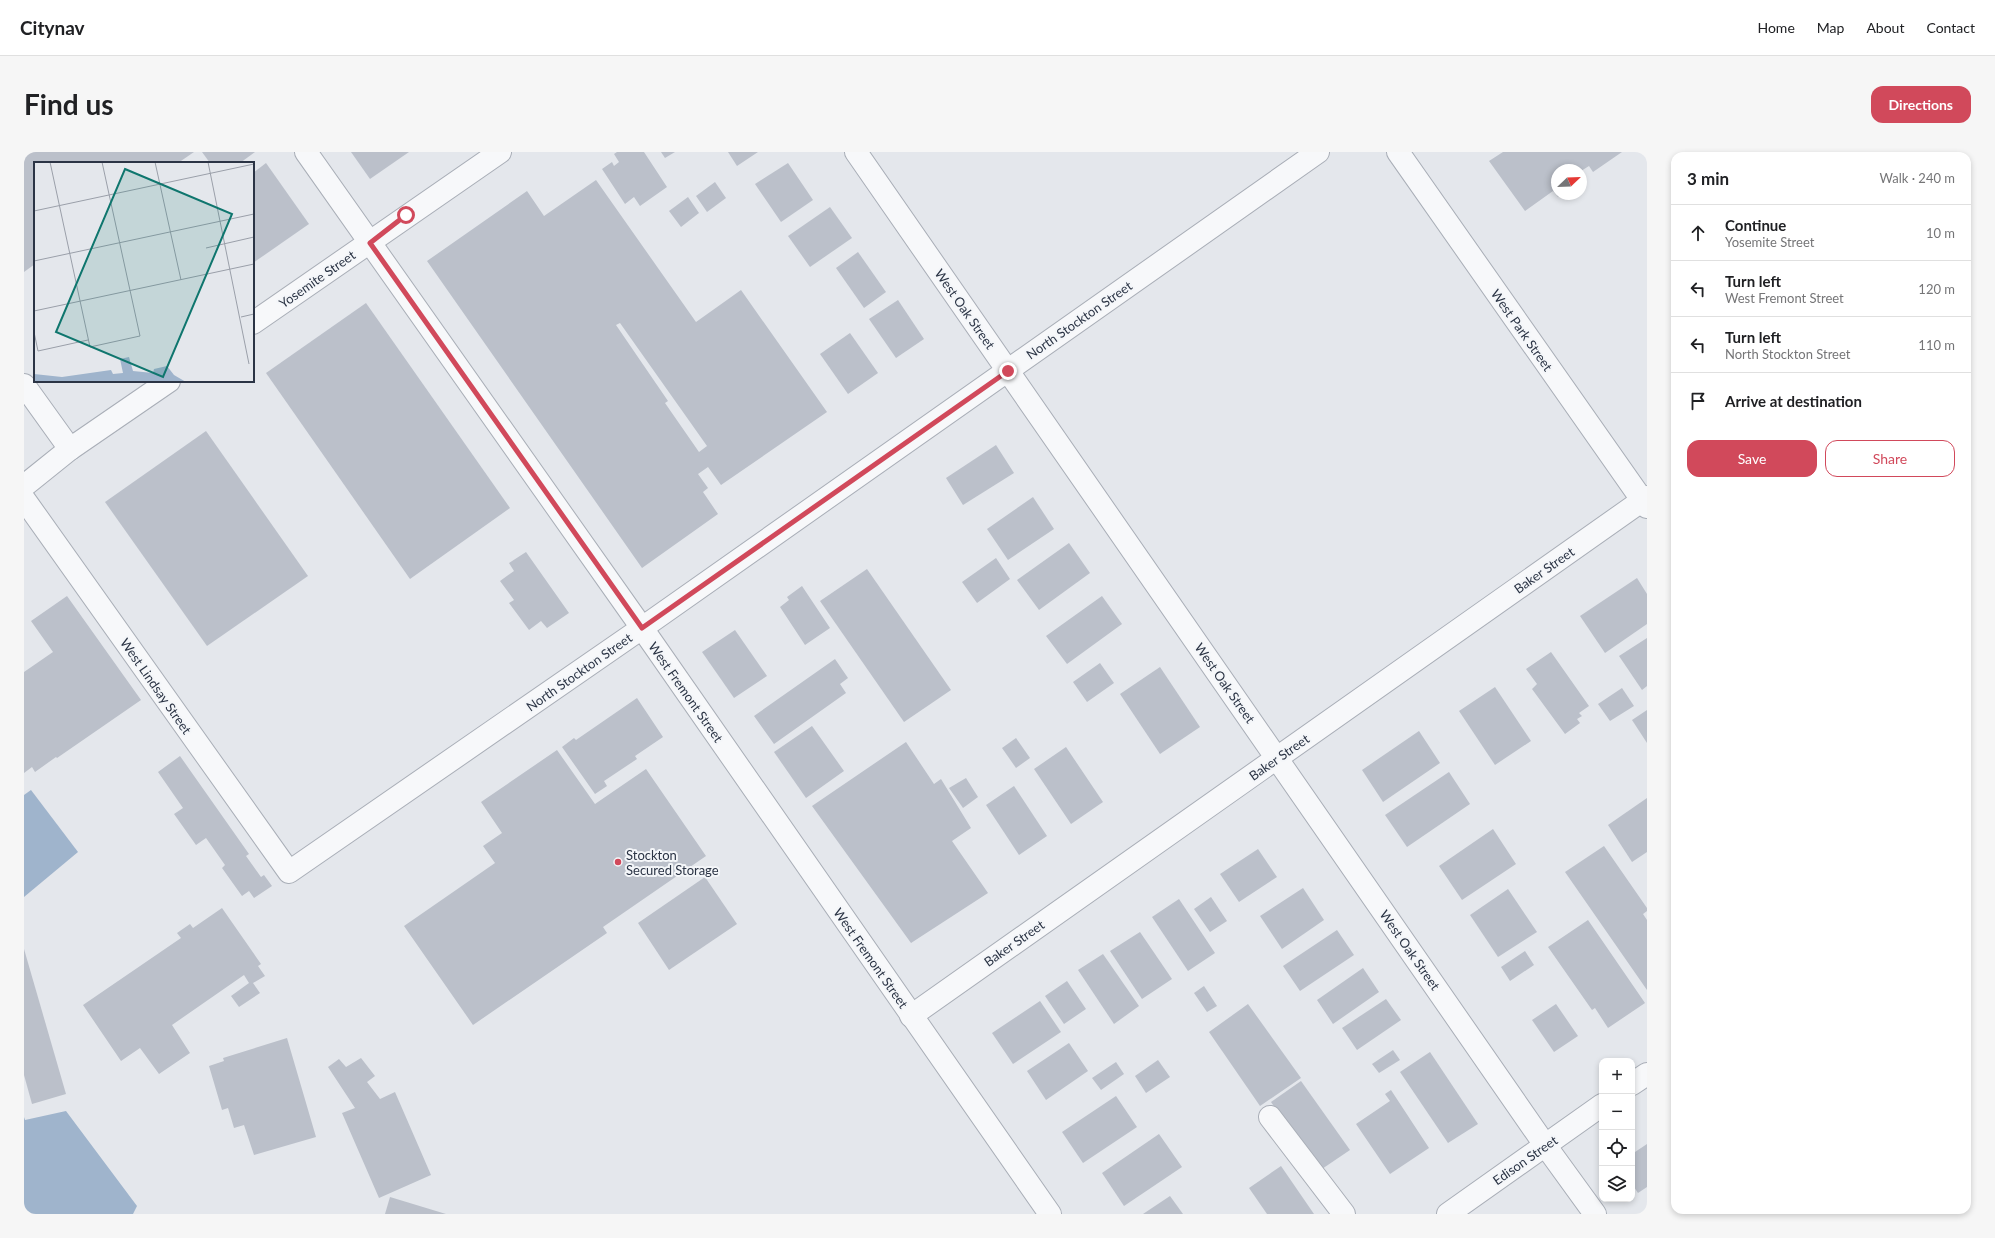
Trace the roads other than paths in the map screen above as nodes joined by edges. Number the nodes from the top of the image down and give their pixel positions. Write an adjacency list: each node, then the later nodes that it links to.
1 (306, 152): 6 (street, West Fremont Street)
2 (500, 152): 6 (street, Yosemite Street)
3 (856, 152): 8 (street, West Oak Street)
4 (1318, 152): 8 (street, North Stockton Street)
5 (1398, 152): 14 (street, West Park Street)
6 (370, 243): 7 (street, Yosemite Street); 15 (street, West Fremont Street)
7 (254, 323)
8 (1008, 371): 15 (street, North Stockton Street); 16 (street, West Oak Street)
9 (168, 382): 11 (street)
10 (24, 385): 11 (street)
11 (70, 450): 12 (street)
12 (24, 486)
13 (24, 499): 17 (street, West Lindsay Street)
14 (1645, 502): 16 (street, Baker Street)
15 (642, 628): 17 (street, North Stockton Street); 18 (street, West Fremont Street)
16 (1277, 758): 18 (street, Baker Street); 23 (street, West Oak Street)
17 (289, 872)
18 (911, 1016): 24 (street, West Fremont Street)
19 (1647, 1074): 20 (street)
20 (1635, 1082)
21 (1599, 1107): 23 (street, Edison Street)
22 (1270, 1117): 25 (street)
23 (1545, 1145): 26 (street, Edison Street); 27 (street, West Oak Street)
24 (1050, 1214)
25 (1344, 1214)
26 (1448, 1214)
27 (1596, 1214)

